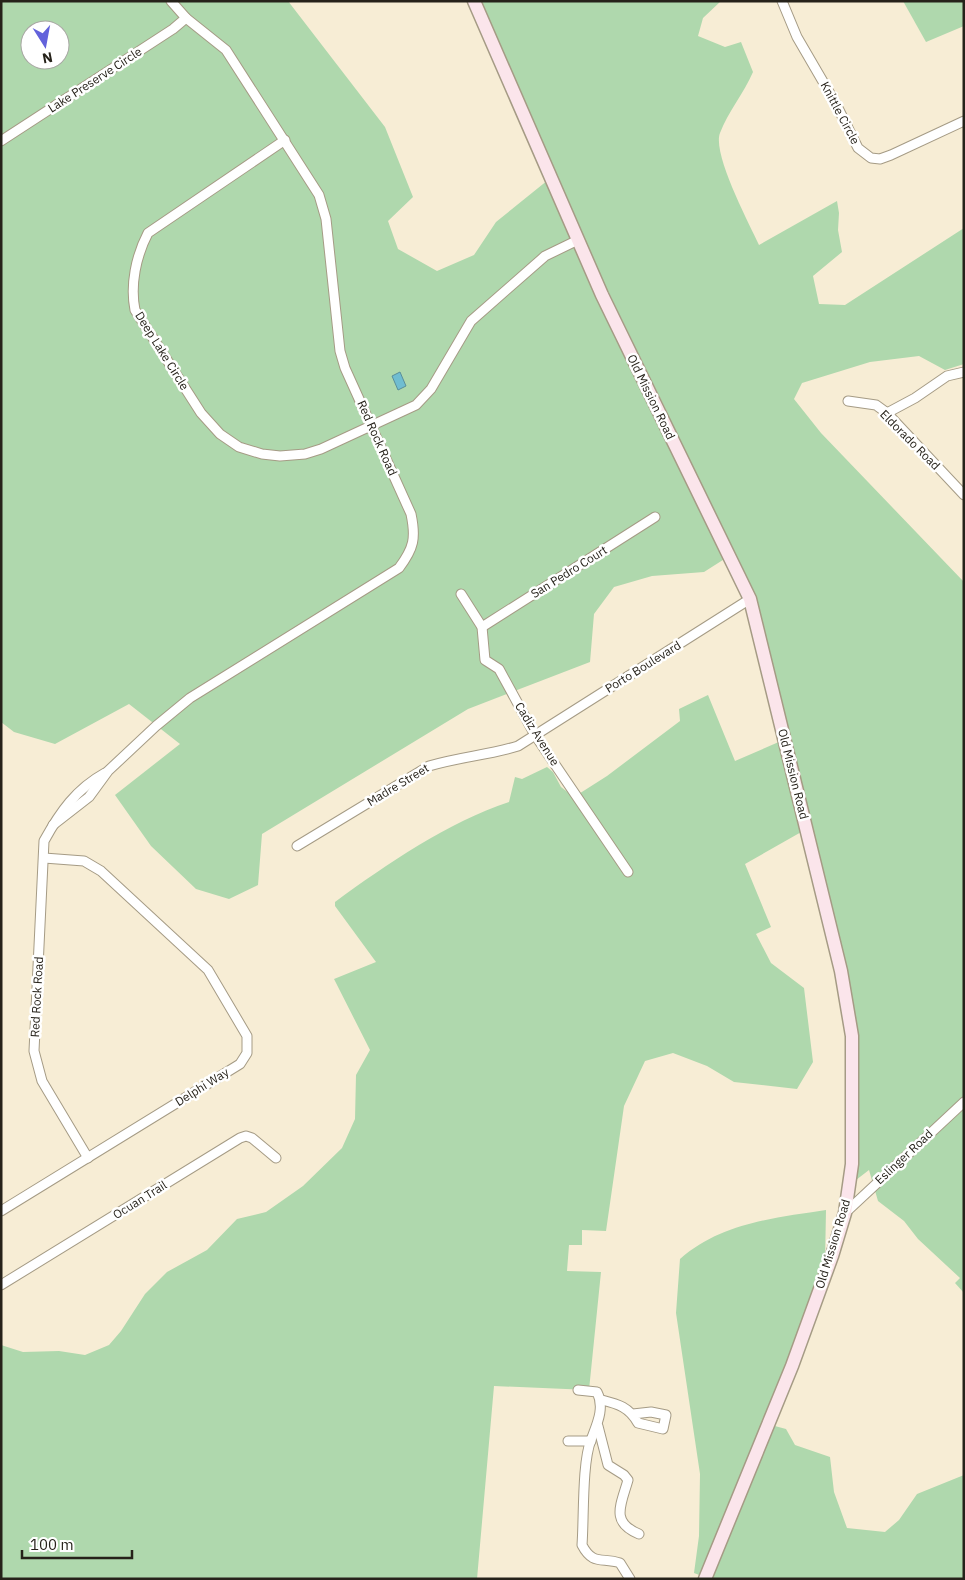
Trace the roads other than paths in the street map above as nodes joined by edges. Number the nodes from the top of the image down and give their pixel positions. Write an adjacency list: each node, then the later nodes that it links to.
1 (171, 1): 4 (street, Red Rock Road)
2 (474, 1): 8 (street, Old Mission Road)
3 (782, 1): 5 (street, Knittle Circle)
4 (186, 18): 6 (street, Red Rock Road); 7 (street, Lake Preserve Circle)
5 (964, 121)
6 (285, 140): 12 (street, Red Rock Road); 12 (street, Deep Lake Circle)
7 (1, 141)
8 (578, 240): 12 (street, Deep Lake Circle); 16 (street, Old Mission Road)
9 (964, 372): 11 (street)
10 (848, 401): 11 (street, Eldorado Road)
11 (887, 413): 13 (street, Eldorado Road)
12 (371, 426): 19 (street, Red Rock Road)
13 (964, 495)
14 (655, 517): 17 (street, San Pedro Court)
15 (461, 594): 17 (street, Cadiz Avenue)
16 (750, 599): 18 (street, Porto Boulevard); 30 (street, Old Mission Road)
17 (482, 627): 18 (street, Cadiz Avenue)
18 (535, 735): 23 (street, Madre Street); 25 (street, Cadiz Avenue)
19 (108, 771): 20 (street, Red Rock Road); 21 (street, Red Rock Road)
20 (77, 792): 21 (street); 22 (street, Red Rock Road)
21 (83, 801): 22 (street, Red Rock Road)
22 (53, 825): 24 (street, Red Rock Road)
23 (296, 846)
24 (44, 858): 27 (street, Red Rock Road); 27 (street, Delphi Way)
25 (628, 872)
26 (964, 1102): 30 (street, Eslinger Road)
27 (88, 1158): 29 (street, Delphi Way)
28 (276, 1158): 31 (street, Ocuan Trail)
29 (1, 1211)
30 (844, 1213): 40 (street, Old Mission Road)
31 (1, 1285)
32 (578, 1390): 33 (street)
33 (602, 1400): 34 (street); 35 (street)
34 (633, 1414)
35 (598, 1426): 37 (street); 38 (street)
36 (568, 1441): 37 (street)
37 (591, 1441): 39 (street)
38 (639, 1534)
39 (630, 1579)
40 (705, 1579)

